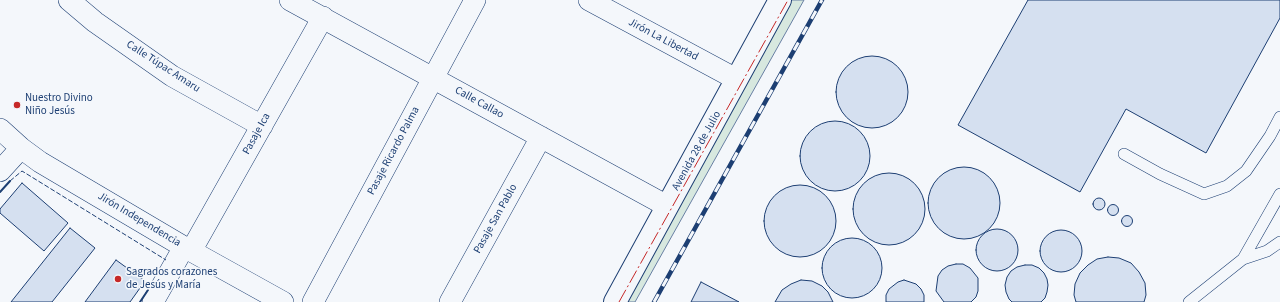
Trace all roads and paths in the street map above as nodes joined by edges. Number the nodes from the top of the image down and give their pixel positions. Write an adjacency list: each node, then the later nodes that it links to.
1 (70, 0): 11 (street, Calle Túpac Amaru)
2 (290, 0): 7 (street, Calle Callao)
3 (475, 0): 8 (street, Pasaje Ricardo Palma)
4 (589, 0): 6 (street, Jirón La Libertad)
5 (780, 0): 9 (street, Avenida 28 de Julio)
6 (622, 8): 9 (street, Jirón La Libertad)
7 (323, 17): 8 (street, Calle Callao); 11 (street, Pasaje Ica)
8 (433, 77): 13 (street, Calle Callao); 24 (street, Pasaje Ricardo Palma)
9 (736, 79): 18 (street, Avenida 28 de Julio)
10 (1280, 117): 15 (lane)
11 (262, 126): 20 (street, Pasaje Ica)
12 (0, 129): 14 (street, Jirón Independencia)
13 (541, 137): 18 (street, Calle Callao); 25 (street, Pasaje San Pablo)
14 (21, 148): 16 (street); 20 (street, Jirón Independencia)
15 (1124, 154)
16 (0, 171)
17 (1280, 194): 21 (lane)
18 (667, 206): 26 (street, Avenida 28 de Julio)
19 (1280, 242): 21 (lane)
20 (187, 249): 22 (street, Pasaje Ica); 23 (street, Jirón Independencia)
21 (1244, 258): 27 (lane)
22 (153, 302)
23 (284, 302)
24 (313, 302)
25 (450, 302)
26 (615, 302)
27 (1188, 302)

